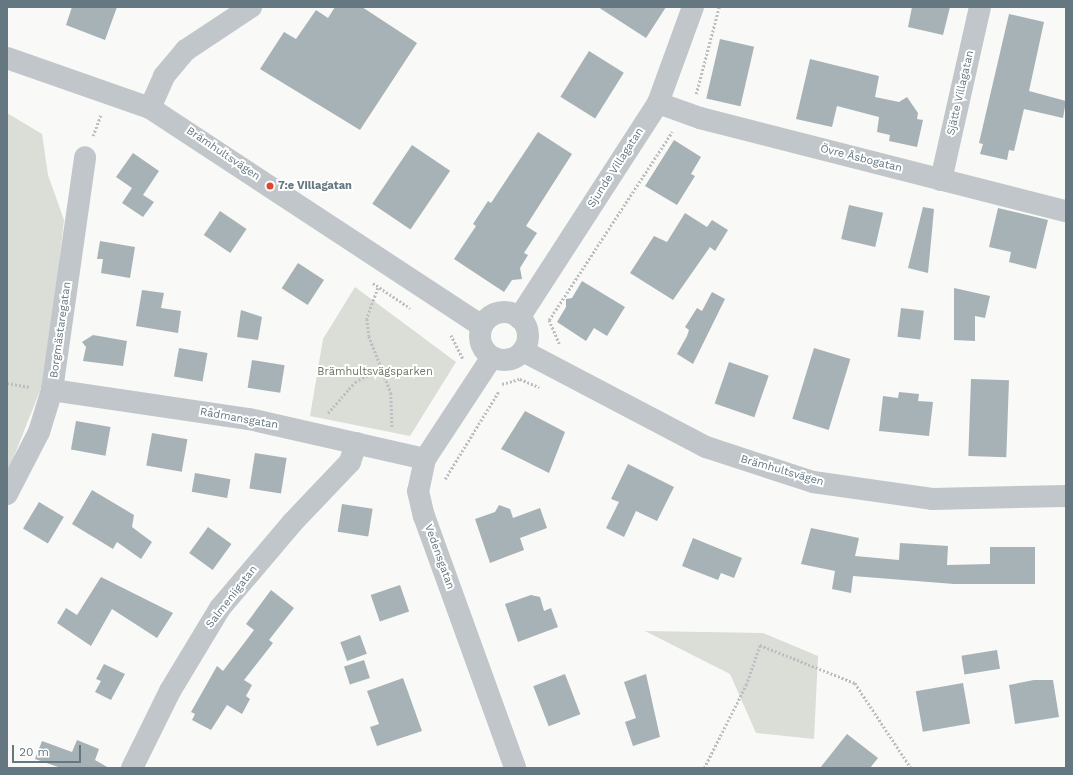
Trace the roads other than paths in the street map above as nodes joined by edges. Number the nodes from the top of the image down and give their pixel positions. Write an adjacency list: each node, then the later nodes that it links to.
1 (251, 7): 6 (street)
2 (693, 7): 5 (street, Sjunde Villagatan)
3 (980, 7): 8 (street, Sjätte Villagatan)
4 (7, 58): 6 (street, Brämhultsvägen)
5 (658, 103): 8 (street, Övre Åsbogatan); 10 (street, Sjunde Villagatan)
6 (150, 108): 11 (street, Brämhultsvägen)
7 (85, 157): 14 (street, Borgmästaregatan)
8 (941, 180): 9 (street, Övre Åsbogatan)
9 (1066, 210)
10 (519, 318): 11 (street); 12 (street)
11 (482, 326): 13 (street)
12 (523, 351): 13 (street); 18 (street, Brämhultsvägen)
13 (492, 357): 16 (street, Vedensgatan)
14 (52, 390): 15 (street, Rådmansgatan); 17 (street, Borgmästaregatan)
15 (356, 443): 16 (street, Rådmansgatan); 19 (street, Salmeniigatan)
16 (424, 459): 20 (street, Vedensgatan)
17 (7, 494)
18 (1066, 496)
19 (132, 768)
20 (516, 768)

